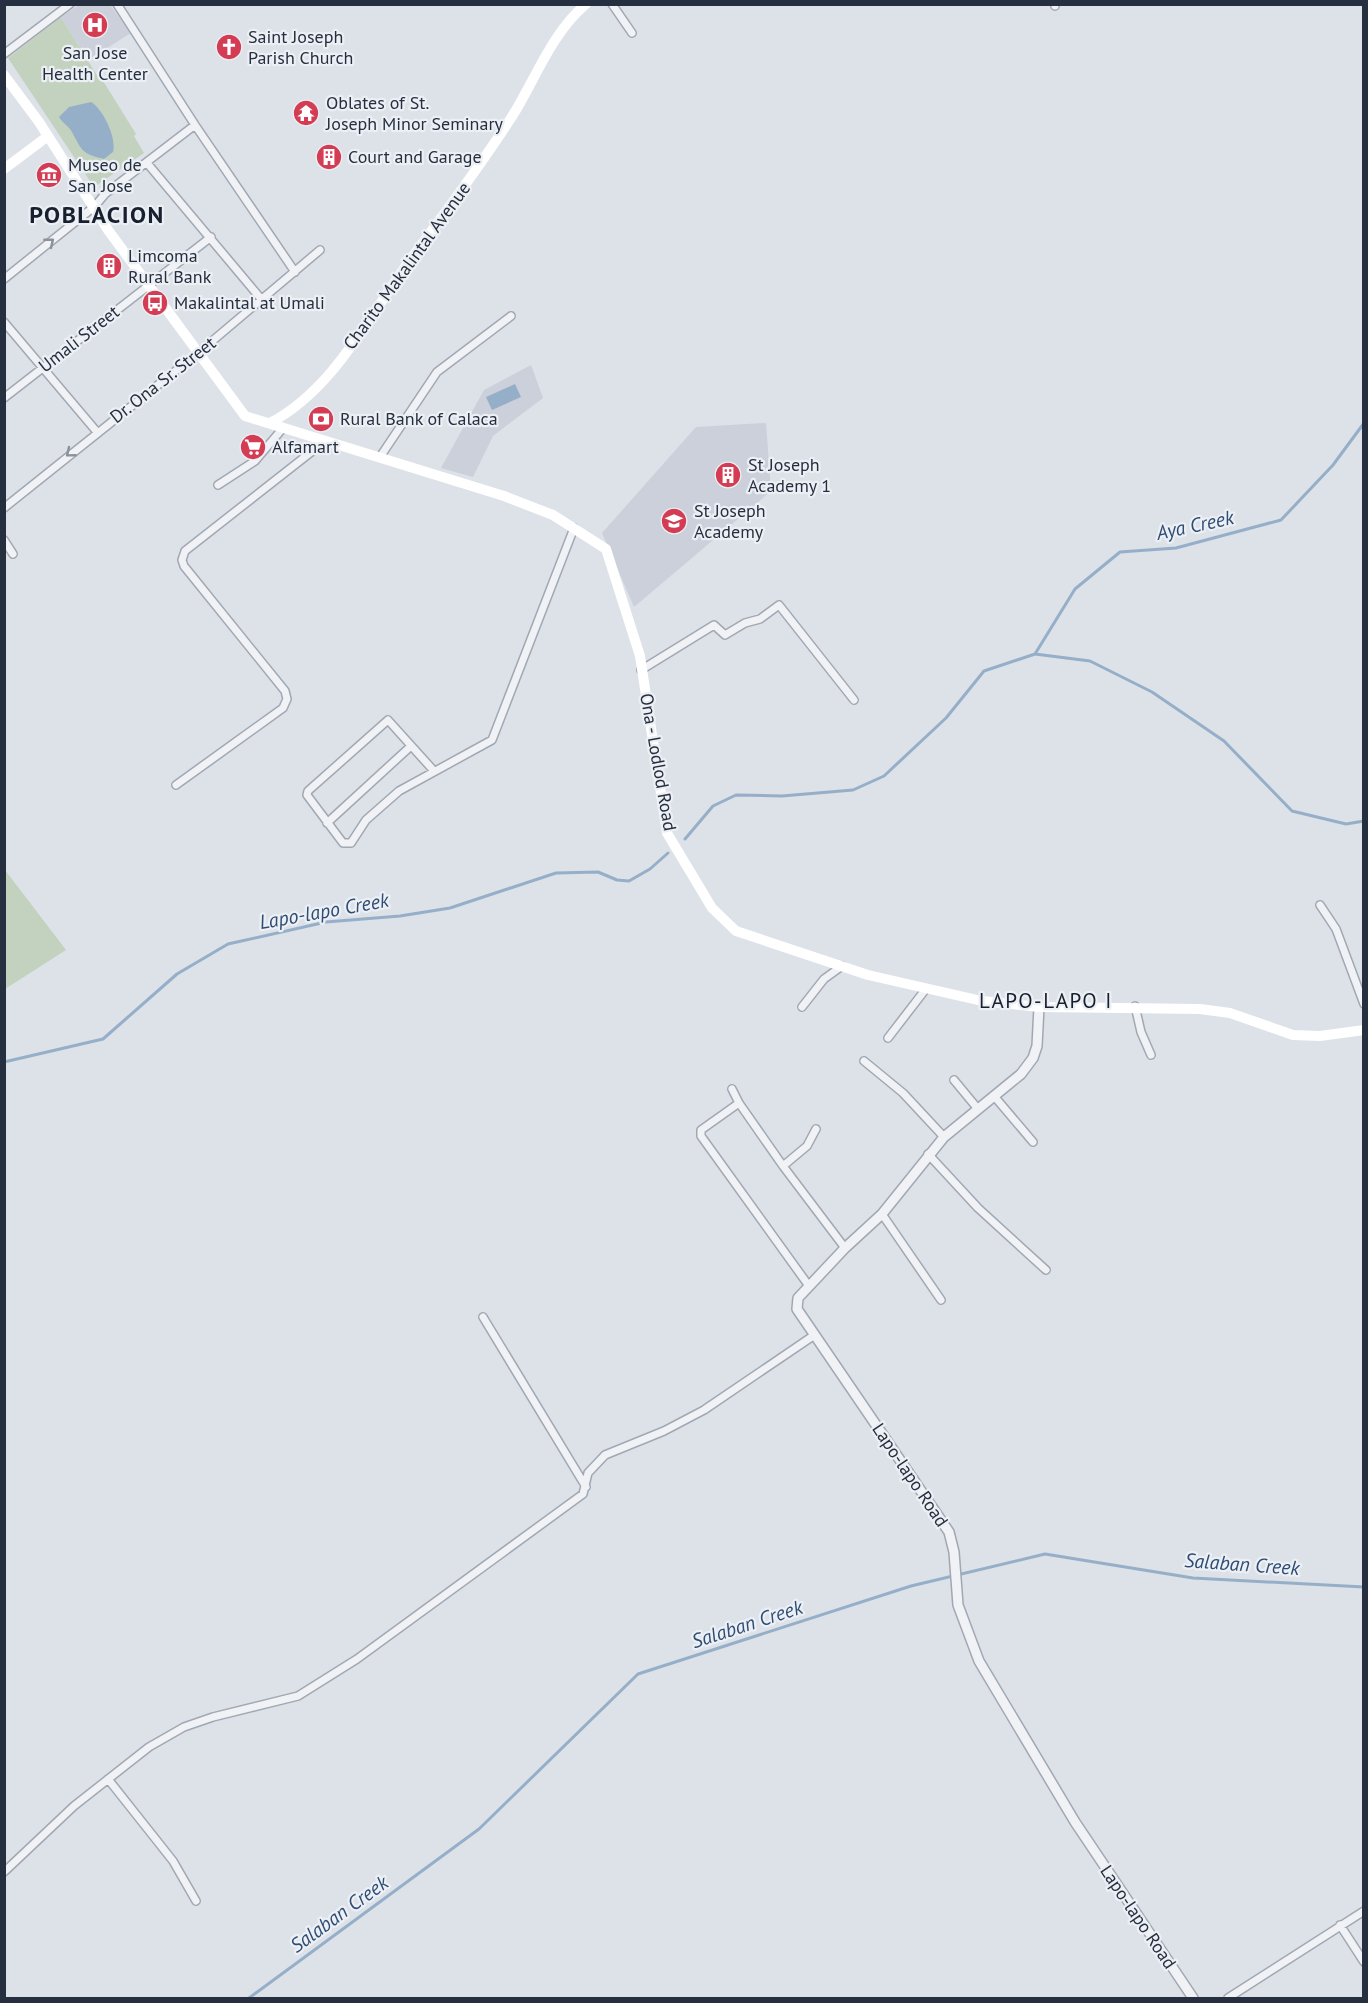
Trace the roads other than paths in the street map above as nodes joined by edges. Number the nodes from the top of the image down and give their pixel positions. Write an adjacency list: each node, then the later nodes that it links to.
1 (69, 4): 6 (street)
2 (117, 4): 8 (street)
3 (586, 4): 24 (main road, Charito Makalintal Avenue)
4 (612, 4): 5 (street)
5 (632, 33)
6 (4, 54)
7 (4, 75): 9 (main road, Ona - Lodlod Road)
8 (195, 125): 10 (street); 15 (street)
9 (48, 136): 11 (main road); 12 (main road, Ona - Lodlod Road)
10 (147, 163): 12 (street); 13 (street)
11 (4, 169)
12 (95, 206): 16 (street, one-way to 12); 17 (main road, Ona - Lodlod Road)
13 (211, 237): 17 (street, Umali Street); 18 (street)
14 (320, 250): 15 (street, Dr. Ona Sr. Street)
15 (295, 272): 18 (street, Dr. Ona Sr. Street)
16 (4, 279)
17 (148, 285): 21 (main road, Ona - Lodlod Road); 22 (street, Umali Street)
18 (263, 300): 21 (street, Dr. Ona Sr. Street)
19 (511, 316): 28 (street)
20 (4, 322): 22 (street)
21 (198, 353): 24 (main road, Ona - Lodlod Road); 26 (street, Dr. Ona Sr. Street)
22 (42, 367): 23 (street, Umali Street); 26 (street)
23 (4, 398)
24 (270, 423): 25 (main road, Ona - Lodlod Road)
25 (283, 428): 27 (main road, Ona - Lodlod Road); 29 (street)
26 (97, 432): 30 (street, Dr. Ona Sr. Street, one-way to 30)
27 (324, 442): 28 (main road, Ona - Lodlod Road); 38 (street)
28 (380, 457): 31 (main road, Ona - Lodlod Road)
29 (218, 485)
30 (4, 508)
31 (574, 528): 34 (main road, Ona - Lodlod Road); 37 (street)
32 (4, 540): 33 (street)
33 (14, 554)
34 (641, 670): 35 (street); 41 (main road, Ona - Lodlod Road)
35 (854, 699)
36 (411, 746): 37 (street); 39 (street); 39 (street)
37 (434, 771): 39 (street)
38 (176, 785)
39 (327, 823)
40 (1320, 905): 43 (street)
41 (842, 966): 42 (main road, Ona - Lodlod Road); 45 (street)
42 (925, 990): 46 (main road, Ona - Lodlod Road); 48 (street)
43 (1364, 1004)
44 (1135, 1006): 46 (main road, Ona - Lodlod Road); 47 (main road, Ona - Lodlod Road); 49 (street)
45 (802, 1007)
46 (1039, 1007): 53 (street, Lapo-lapo Road)
47 (1364, 1030)
48 (888, 1038)
49 (1150, 1055)
50 (864, 1061): 57 (street)
51 (954, 1080): 55 (street)
52 (732, 1089): 54 (street)
53 (994, 1096): 55 (street, Lapo-lapo Road); 58 (street)
54 (739, 1103): 60 (street); 64 (street)
55 (978, 1109): 57 (street, Lapo-lapo Road)
56 (816, 1129): 60 (street)
57 (944, 1137): 59 (street, Lapo-lapo Road)
58 (1033, 1142)
59 (928, 1154): 61 (street, Lapo-lapo Road); 63 (street)
60 (783, 1166): 62 (street)
61 (882, 1214): 62 (street, Lapo-lapo Road); 65 (street)
62 (845, 1248): 64 (street, Lapo-lapo Road)
63 (1046, 1270)
64 (809, 1286): 67 (street, Lapo-lapo Road)
65 (941, 1299)
66 (483, 1317): 68 (street)
67 (813, 1335): 68 (street); 75 (street, Lapo-lapo Road)
68 (586, 1487): 69 (street)
69 (108, 1779): 70 (street); 71 (street)
70 (4, 1872)
71 (196, 1901)
72 (1364, 1911): 73 (street)
73 (1340, 1925): 74 (street); 76 (street)
74 (1364, 1962)
75 (1192, 1998)
76 (1228, 1998)

